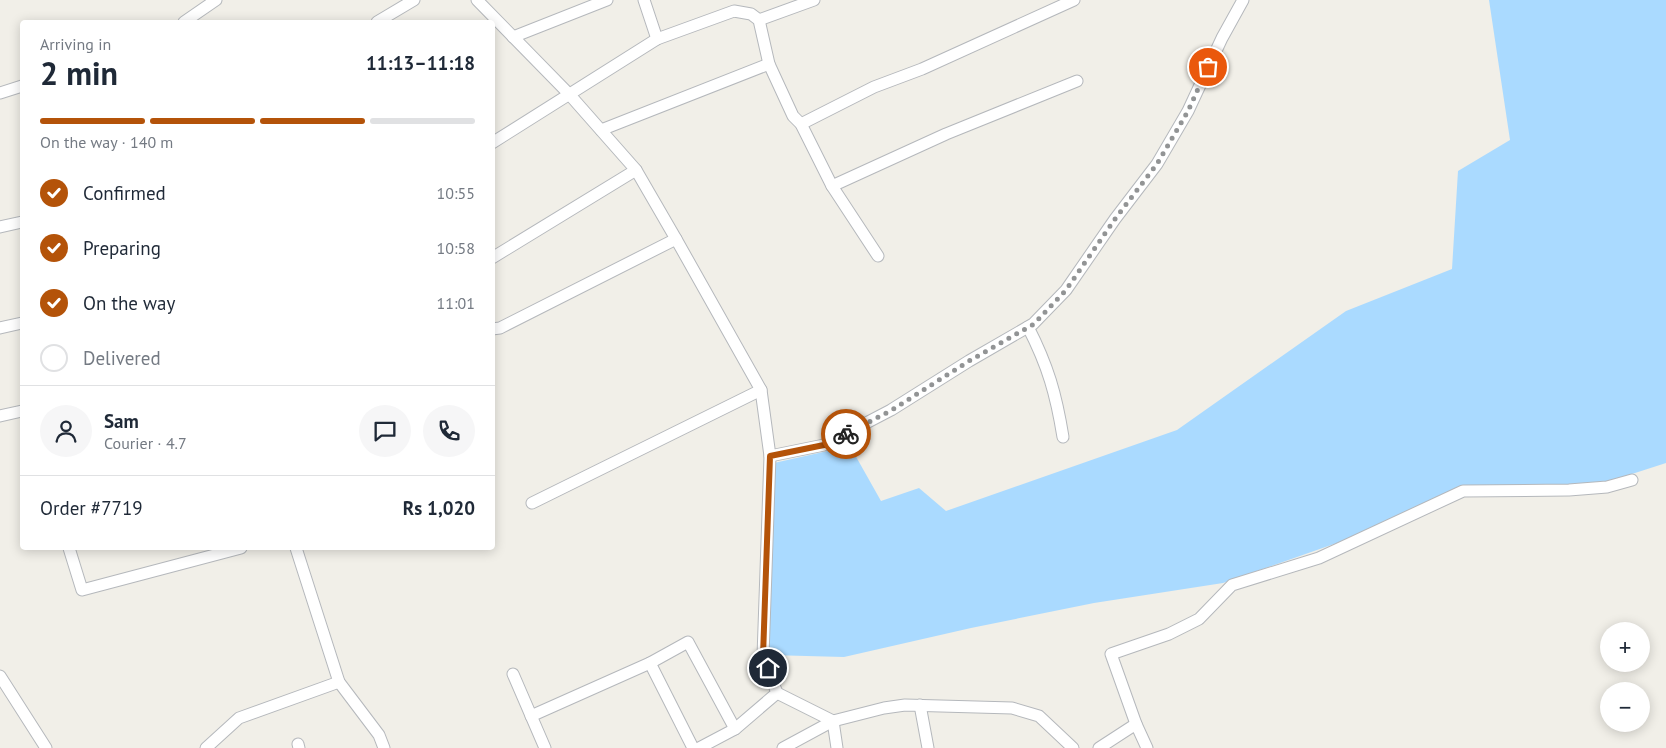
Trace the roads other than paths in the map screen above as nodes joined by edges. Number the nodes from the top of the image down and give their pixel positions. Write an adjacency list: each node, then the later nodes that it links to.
1 (216, 0): 9 (street)
2 (414, 0): 10 (street)
3 (476, 0): 11 (street)
4 (607, 0): 14 (street)
5 (644, 0): 15 (street)
6 (814, 0): 12 (street)
7 (1074, 0): 21 (street)
8 (1243, 0): 32 (street)
9 (187, 20)
10 (380, 20)
11 (491, 20)
12 (759, 20): 15 (street); 16 (street)
13 (497, 28): 14 (street)
14 (513, 37): 20 (street)
15 (657, 39): 20 (street)
16 (769, 64): 21 (street); 22 (street)
17 (1077, 81): 25 (street)
18 (20, 87): 19 (street)
19 (0, 93)
20 (569, 94): 22 (street); 23 (street)
21 (801, 124): 25 (street)
22 (601, 130): 24 (street)
23 (495, 141)
24 (636, 170): 28 (street); 29 (street)
25 (832, 186): 30 (street)
26 (20, 222): 27 (street)
27 (0, 227)
28 (676, 239): 34 (street); 35 (street)
29 (495, 256)
30 (878, 256)
31 (20, 323): 33 (street)
32 (1028, 327): 38 (street); 39 (street)
33 (0, 328)
34 (495, 329)
35 (761, 390): 39 (street); 41 (street)
36 (20, 411): 37 (street)
37 (0, 416)
38 (1063, 438)
39 (770, 456): 49 (street)
40 (1632, 480): 53 (street)
41 (532, 503)
42 (70, 550): 43 (street)
43 (233, 550)
44 (297, 550): 48 (street)
45 (650, 663): 51 (street); 54 (street); 59 (street)
46 (513, 674): 51 (street)
47 (0, 676): 55 (street)
48 (339, 682): 56 (street); 57 (street)
49 (778, 694): 52 (street); 54 (street)
50 (920, 705): 52 (street); 63 (street); 64 (street)
51 (531, 716): 58 (street)
52 (833, 721): 61 (street); 62 (street)
53 (1136, 724): 65 (street); 66 (street)
54 (735, 729): 60 (street)
55 (46, 748)
56 (206, 748)
57 (384, 748)
58 (545, 748)
59 (693, 748)
60 (699, 748)
61 (784, 748)
62 (837, 748)
63 (928, 748)
64 (1072, 748)
65 (1098, 748)
66 (1148, 748)

